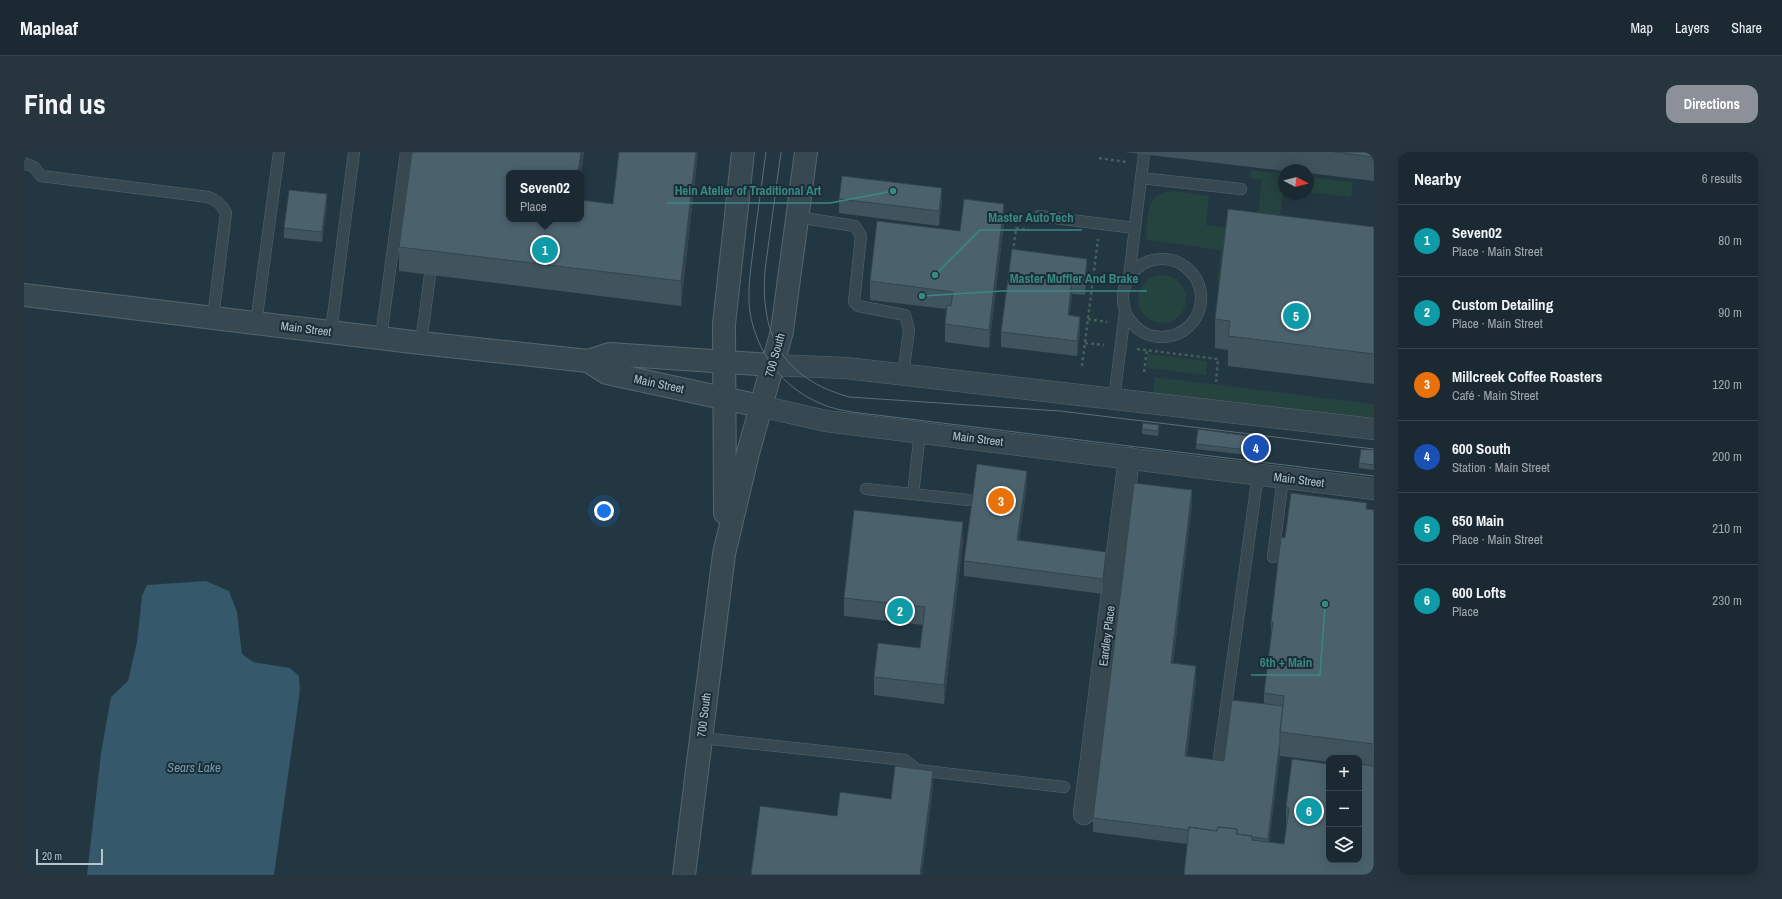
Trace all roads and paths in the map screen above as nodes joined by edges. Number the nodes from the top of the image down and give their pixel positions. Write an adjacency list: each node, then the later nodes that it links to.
1 (279, 152): 21 (lane)
2 (354, 152): 22 (lane)
3 (406, 152): 23 (lane)
4 (743, 152): 30 (street, 700 South)
5 (806, 152): 13 (street, 700 South)
6 (1144, 154): 10 (lane)
7 (1099, 158): 8 (path)
8 (1130, 162)
9 (24, 163): 20 (lane)
10 (1141, 178): 11 (lane); 14 (lane)
11 (1241, 189)
12 (1039, 216): 14 (lane)
13 (797, 217): 31 (street, 700 South); 34 (lane)
14 (1135, 228): 17 (lane)
15 (1098, 238): 25 (path)
16 (430, 275): 24 (lane)
17 (1129, 277): 19 (lane); 19 (lane)
18 (24, 295): 20 (street, Main Street)
19 (1126, 312): 37 (lane)
20 (213, 318): 21 (street, Main Street)
21 (256, 323): 22 (street, Main Street)
22 (331, 332): 23 (street, Main Street)
23 (381, 337): 24 (street, Main Street)
24 (421, 343): 29 (street, Main Street)
25 (1085, 343): 26 (path); 32 (path)
26 (1108, 346)
27 (1134, 349): 28 (path)
28 (1147, 350): 33 (path); 35 (path)
29 (588, 361): 30 (street, Main Street); 36 (street, Main Street)
30 (725, 361): 31 (street, Main Street); 36 (street, 700 South)
31 (772, 366): 34 (street, Main Street); 38 (street, 700 South)
32 (1082, 366)
33 (1144, 372)
34 (903, 375): 37 (street, Main Street)
35 (1216, 382)
36 (725, 398): 38 (street, Main Street); 48 (street, 700 South)
37 (1114, 399): 39 (street, Main Street)
38 (760, 406): 40 (street, Main Street); 48 (street, 700 South)
39 (1374, 429)
40 (920, 432): 41 (street, Main Street); 46 (lane)
41 (1129, 458): 42 (street, Main Street); 53 (street, Eardley Place)
42 (1258, 474): 43 (street, Main Street); 51 (lane)
43 (1283, 478): 45 (street, Main Street); 49 (lane)
44 (866, 489): 46 (lane)
45 (1374, 489)
46 (913, 494): 47 (lane)
47 (968, 500)
48 (724, 554): 50 (street, 700 South)
49 (1273, 557)
50 (702, 738): 52 (lane); 54 (street, 700 South)
51 (1218, 765)
52 (1064, 787)
53 (1084, 814)
54 (684, 875)

